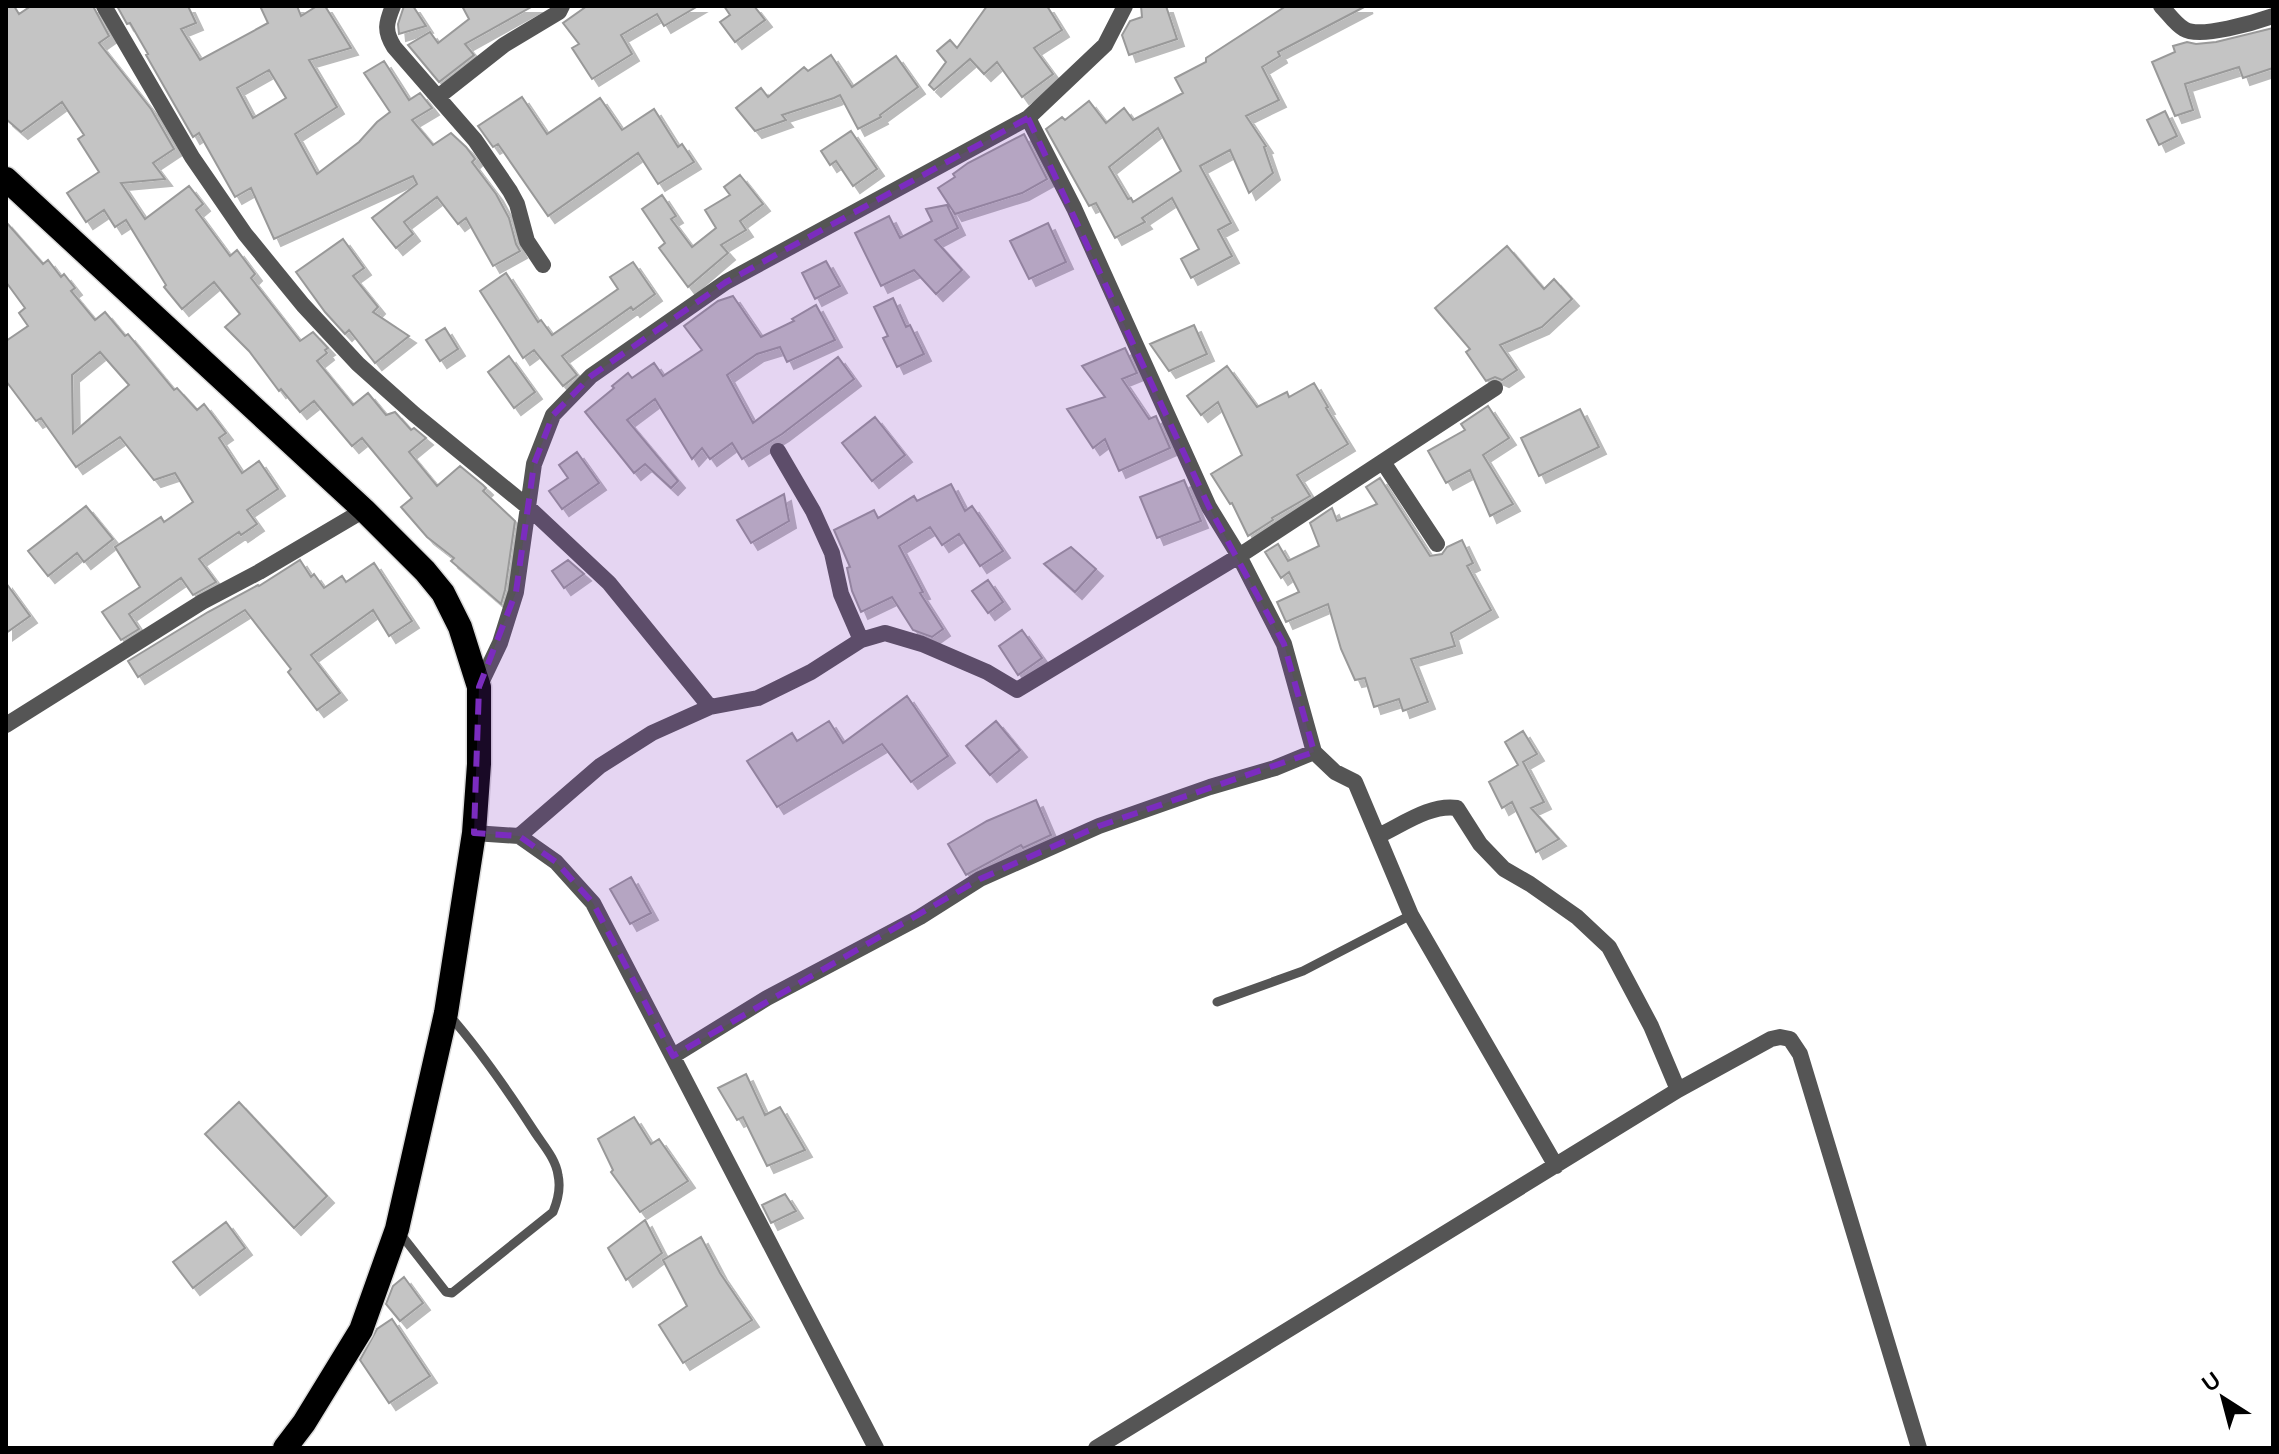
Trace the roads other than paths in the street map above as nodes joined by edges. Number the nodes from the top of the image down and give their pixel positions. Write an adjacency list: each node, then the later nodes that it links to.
1 (104, 6): 14 (street)
2 (393, 6): 7 (street)
3 (562, 6): 7 (street)
4 (1125, 6): 8 (street)
5 (2161, 6): 6 (street)
6 (2273, 16)
7 (438, 97): 10 (street)
8 (1028, 118): 14 (street); 17 (street)
9 (6, 179): 15 (highway)
10 (543, 265)
11 (1495, 388): 13 (street)
12 (778, 451): 18 (street)
13 (1383, 462): 16 (street); 17 (street)
14 (528, 507): 19 (street); 20 (street)
15 (364, 510): 19 (highway); 21 (street)
16 (1437, 544)
17 (1239, 556): 18 (street); 22 (street)
18 (861, 640): 20 (street)
19 (479, 687): 23 (highway)
20 (710, 707): 24 (street)
21 (8, 719)
22 (1314, 752): 25 (street); 29 (street)
23 (474, 833): 24 (street); 28 (highway)
24 (519, 836): 29 (street)
25 (1378, 836): 26 (street); 30 (street)
26 (1411, 915): 27 (lane); 31 (street)
27 (1217, 1002)
28 (446, 1013): 32 (highway); 32 (lane)
29 (673, 1056): 34 (street)
30 (1678, 1090): 31 (street); 36 (street)
31 (1556, 1166): 35 (street)
32 (397, 1229): 33 (highway)
33 (285, 1448)
34 (876, 1448)
35 (1096, 1448)
36 (1919, 1448)

